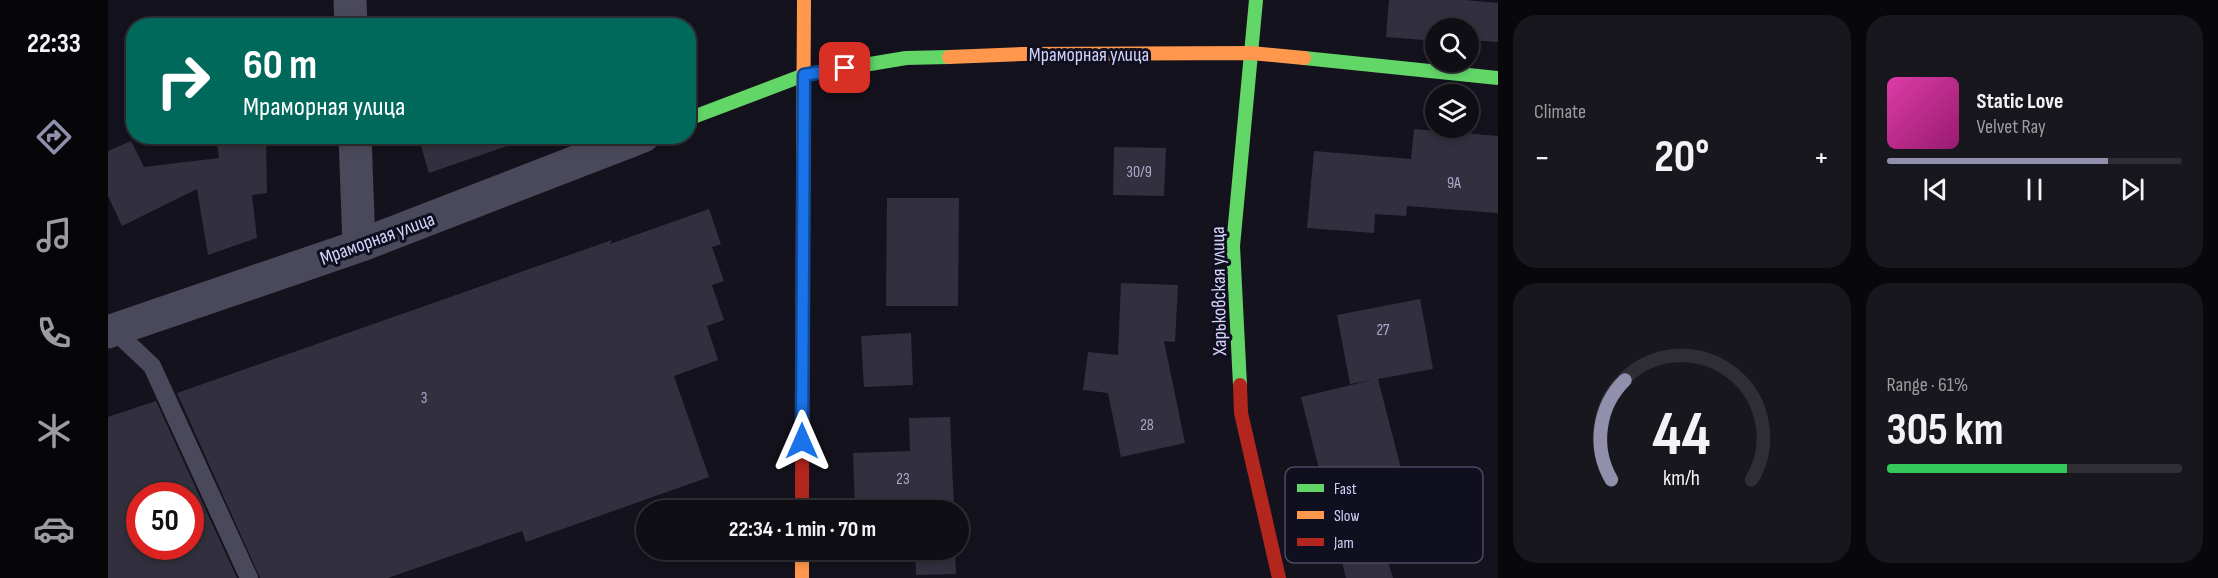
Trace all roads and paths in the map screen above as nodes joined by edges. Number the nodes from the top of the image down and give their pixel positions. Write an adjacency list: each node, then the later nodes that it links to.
1 (350, 0): 4 (street)
2 (804, 0): 6 (street)
3 (1256, 0): 5 (street, Харьковская улица)
4 (351, 18)
5 (1251, 52): 6 (street, Мраморная улица); 7 (street, Мраморная улица); 17 (street, Харьковская улица)
6 (804, 75): 8 (street, Мраморная улица); 13 (street)
7 (1498, 78)
8 (696, 116)
9 (355, 144): 11 (street)
10 (622, 144): 11 (street, Мраморная улица)
11 (359, 246): 12 (street, Мраморная улица)
12 (110, 326): 15 (lane)
13 (802, 500)
14 (802, 560): 16 (street)
15 (249, 578)
16 (802, 578)
17 (1279, 578)

